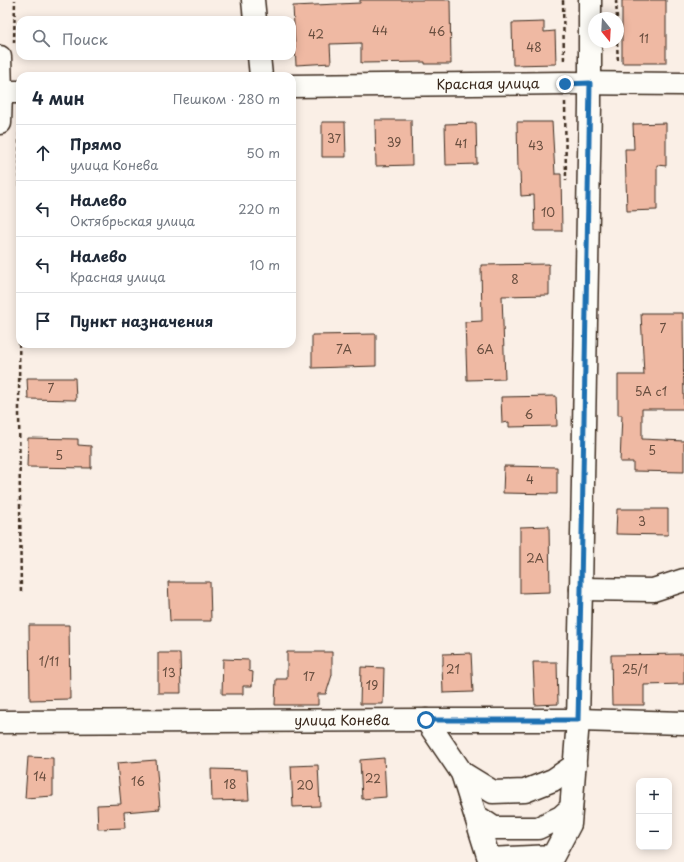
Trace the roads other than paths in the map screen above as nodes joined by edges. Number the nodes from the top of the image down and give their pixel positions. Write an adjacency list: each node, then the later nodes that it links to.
1 (253, 0): 3 (street)
2 (590, 0): 7 (street)
3 (255, 16)
4 (7, 53): 10 (street)
5 (259, 60): 6 (street)
6 (261, 72)
7 (590, 83): 8 (street, Красная улица); 9 (street, Красная улица); 13 (street)
8 (684, 84)
9 (296, 86)
10 (7, 92): 11 (street)
11 (9, 125)
12 (684, 580): 13 (street)
13 (581, 589): 16 (street)
14 (5, 718): 15 (street, улица Конева)
15 (426, 720): 16 (street, улица Конева); 19 (street)
16 (578, 720): 17 (street, улица Конева); 18 (street)
17 (684, 723)
18 (574, 765): 19 (street); 20 (street)
19 (462, 773): 21 (street)
20 (571, 808): 21 (street); 21 (street)
21 (476, 816)

